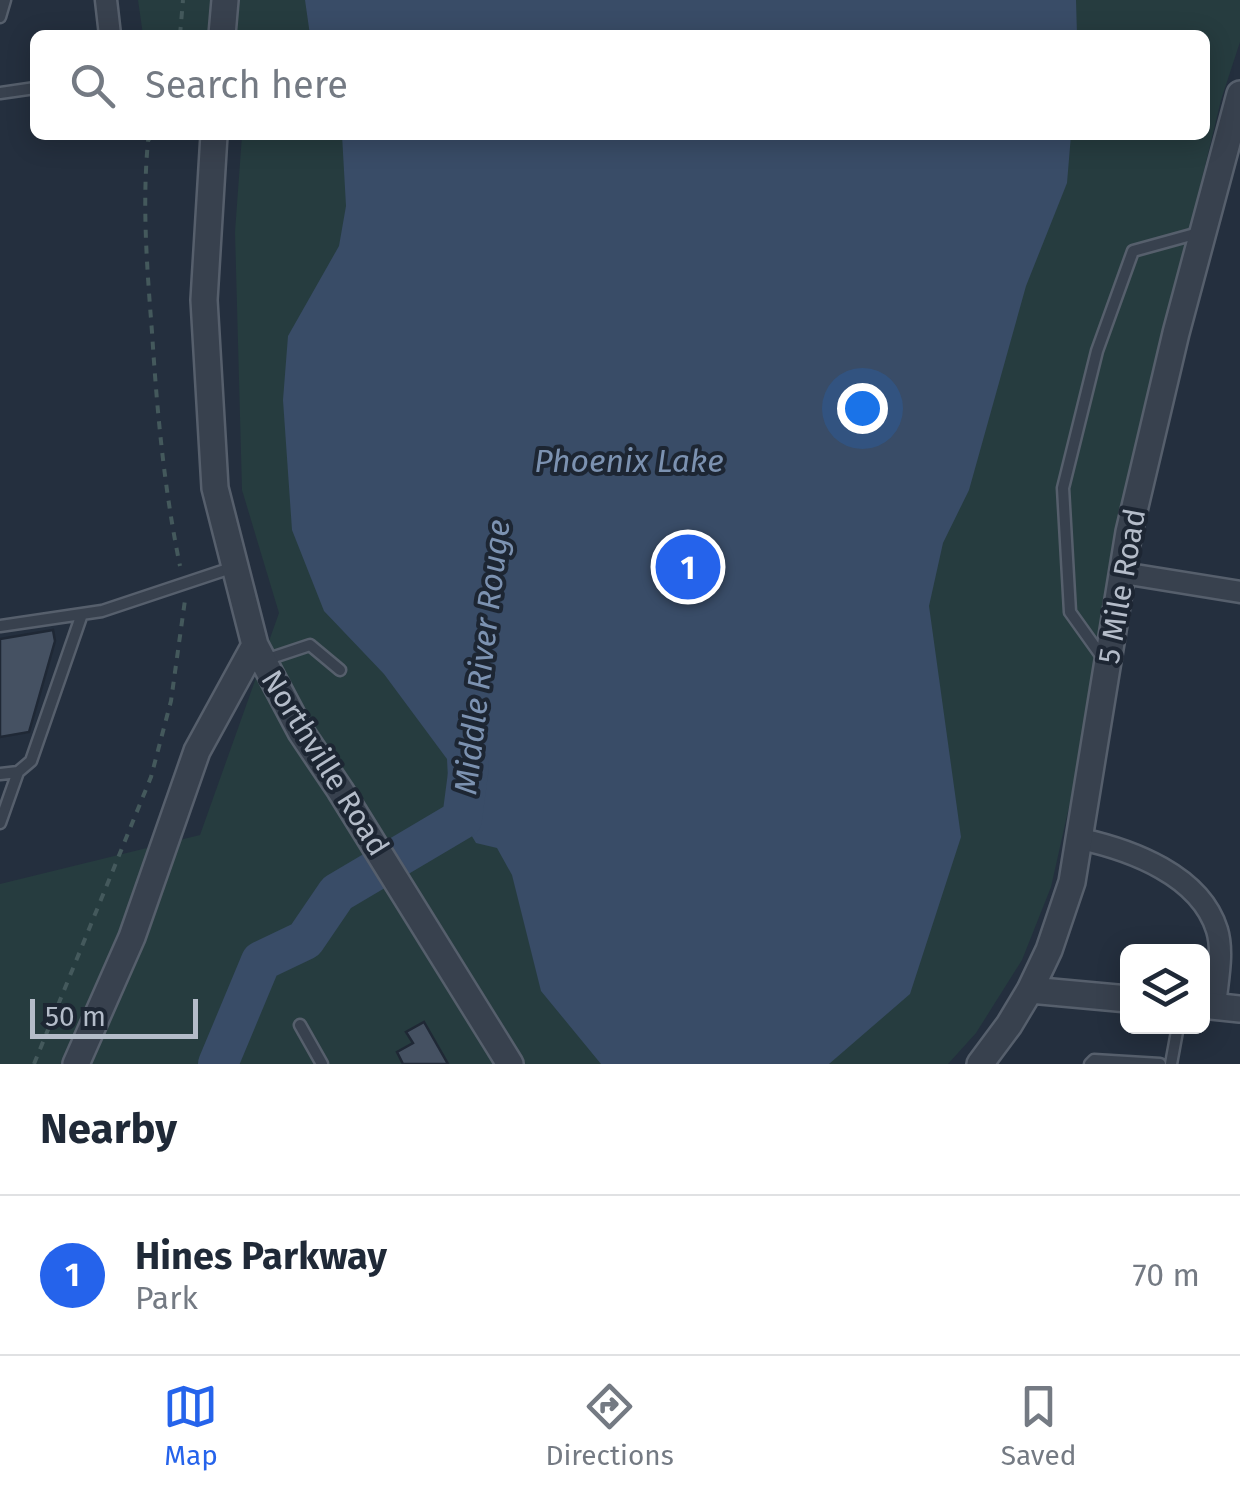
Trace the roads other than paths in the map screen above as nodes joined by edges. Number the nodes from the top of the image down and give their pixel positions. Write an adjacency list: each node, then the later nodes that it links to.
1 (5, 0): 4 (lane)
2 (106, 0): 5 (street)
3 (225, 0): 6 (street)
4 (0, 18)
5 (109, 30)
6 (222, 30)
7 (30, 89): 8 (lane)
8 (0, 94)
9 (1239, 101): 11 (street, 5 Mile Road)
10 (214, 140): 12 (street, Northville Road)
11 (1202, 232): 13 (street, 5 Mile Road); 18 (lane)
12 (235, 567): 15 (lane); 17 (street, Northville Road)
13 (1123, 573): 14 (street); 18 (street, 5 Mile Road)
14 (1240, 592)
15 (82, 614): 16 (lane); 20 (lane)
16 (0, 626)
17 (258, 653): 19 (lane); 29 (street); 31 (street, Northville Road)
18 (1109, 666): 23 (street, 5 Mile Road)
19 (340, 670)
20 (18, 772): 21 (lane); 22 (lane)
21 (0, 774)
22 (0, 822)
23 (1081, 839): 24 (street, 5 Mile Road); 26 (street)
24 (1030, 990): 25 (street); 32 (street, 5 Mile Road)
25 (1120, 997)
26 (1219, 1007)
27 (300, 1025): 30 (lane)
28 (1177, 1034): 35 (lane)
29 (76, 1064)
30 (322, 1064)
31 (510, 1064)
32 (980, 1064)
33 (1090, 1064): 34 (lane)
34 (1160, 1064)
35 (1171, 1064)

